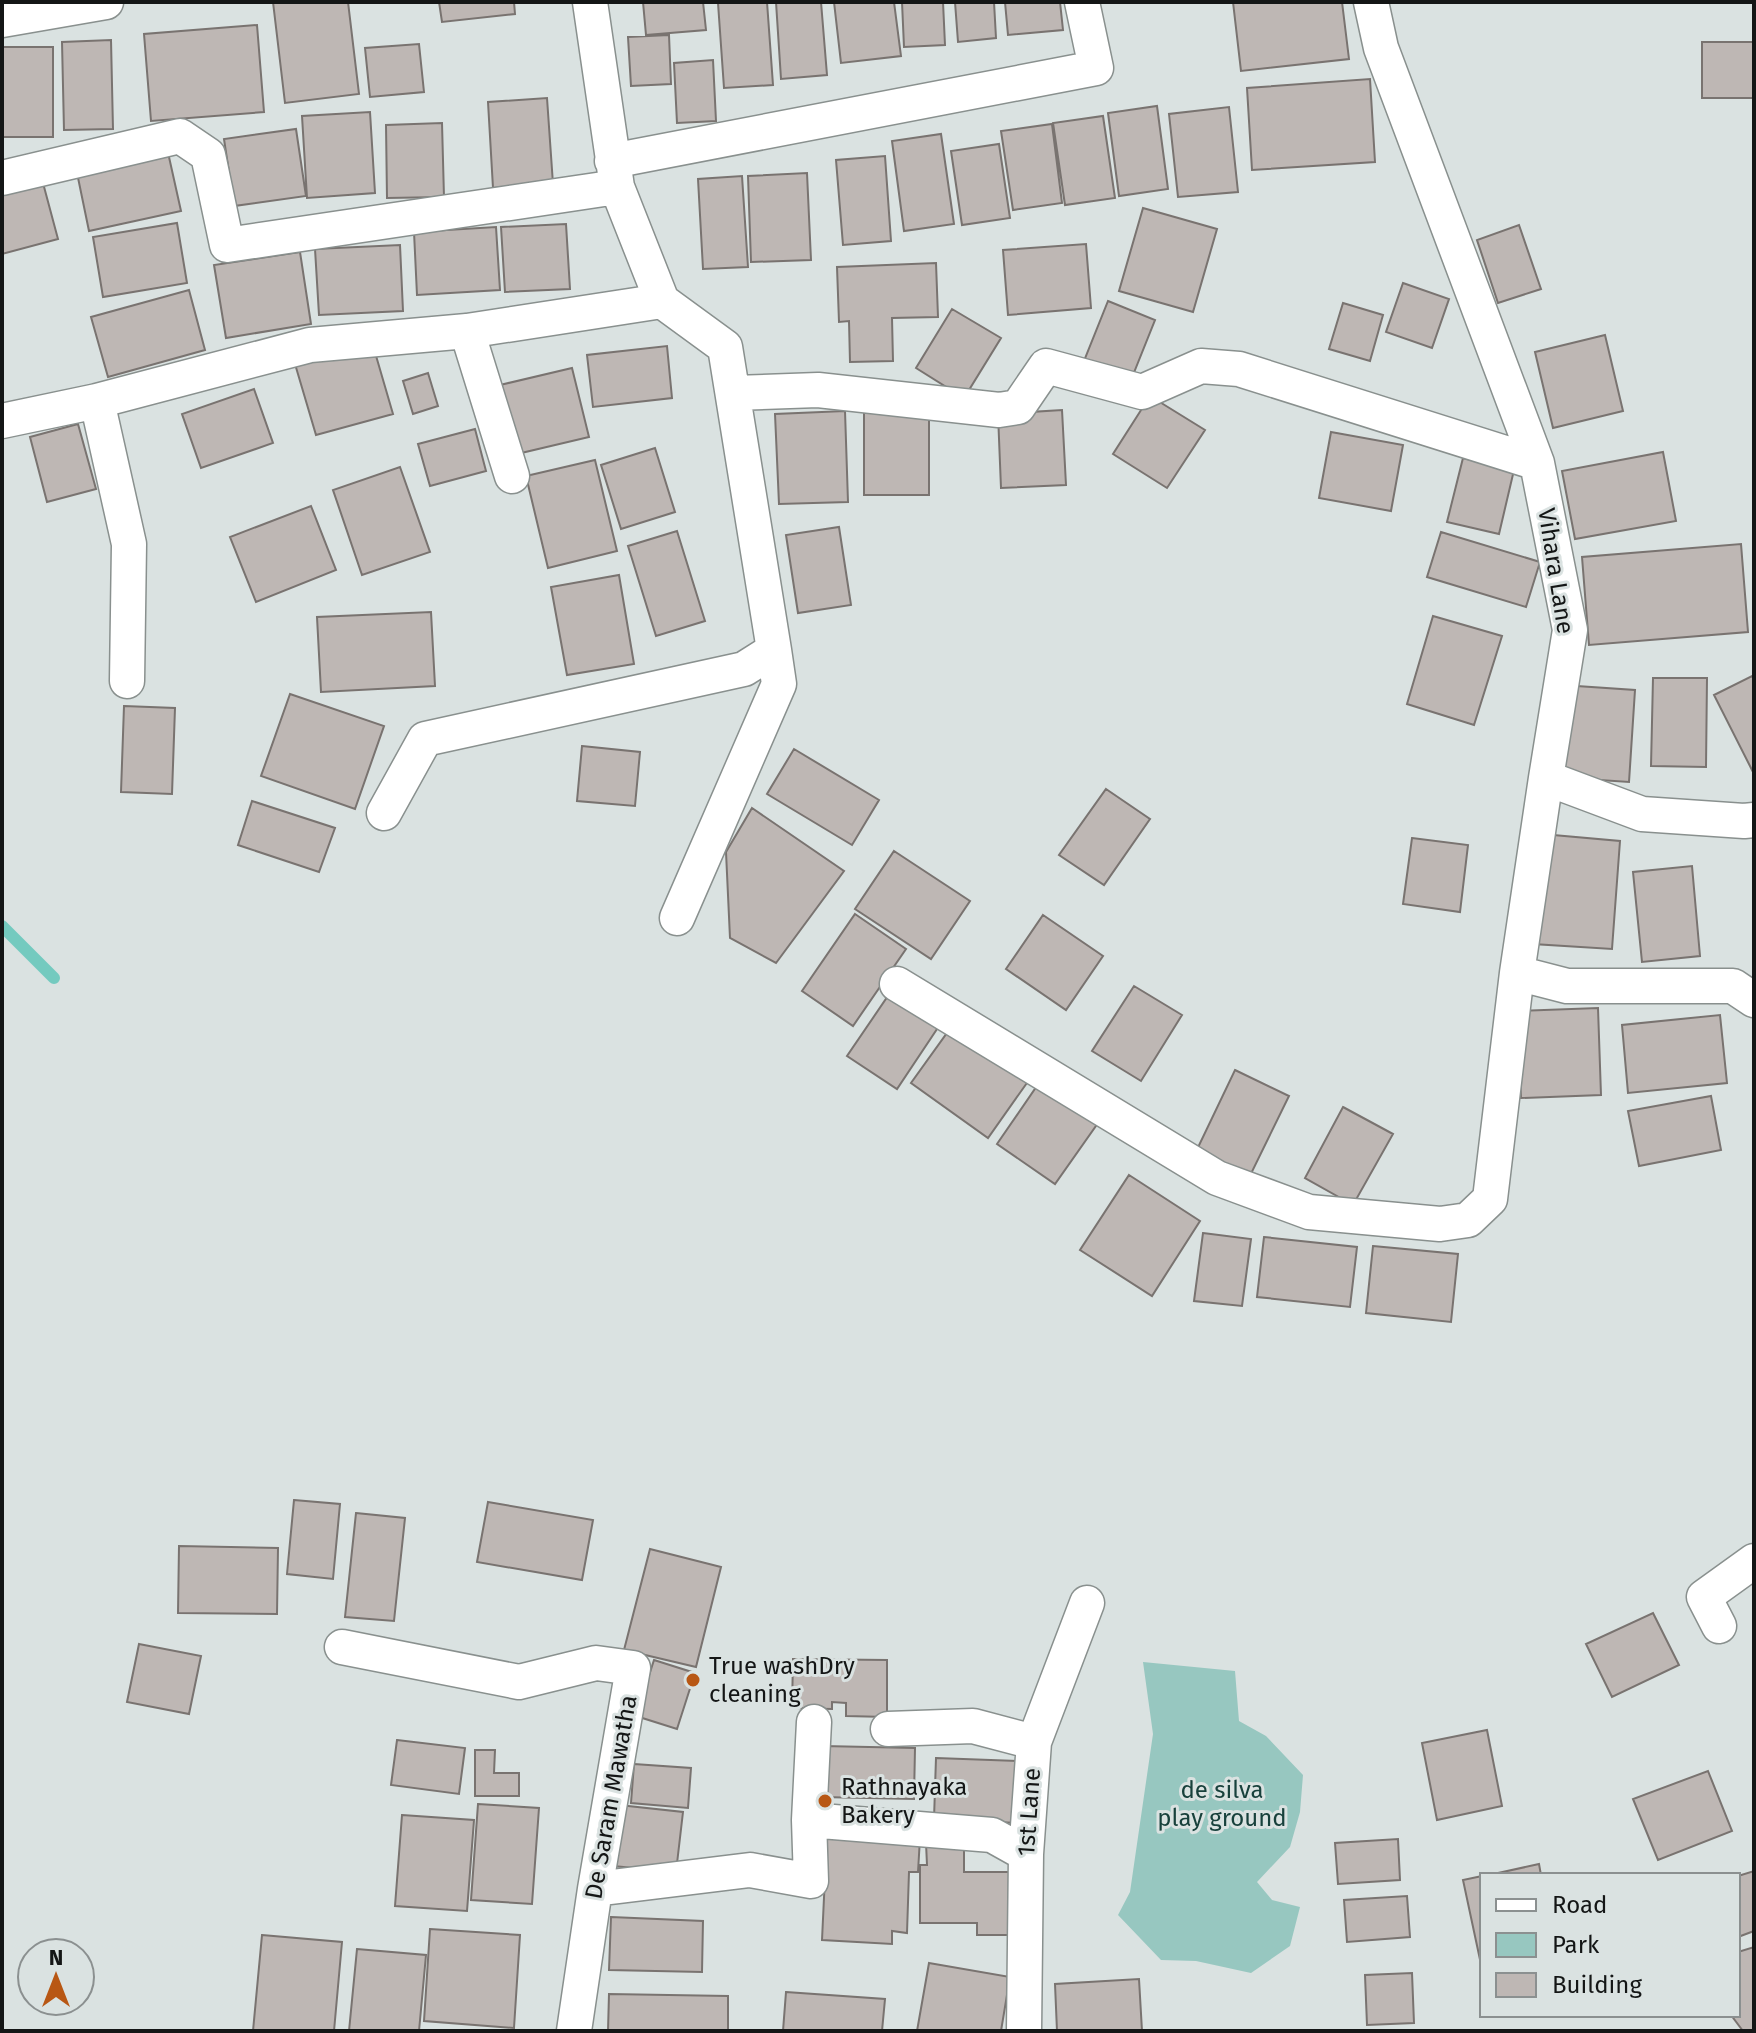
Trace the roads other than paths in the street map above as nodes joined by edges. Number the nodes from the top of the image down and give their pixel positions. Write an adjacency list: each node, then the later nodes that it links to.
1 (106, 2): 5 (street)
2 (590, 2): 6 (street)
3 (1082, 2): 6 (street)
4 (1371, 2): 13 (street, Vihara Lane)
5 (2, 20)
6 (615, 174): 7 (street); 8 (street)
7 (2, 178)
8 (662, 301): 9 (street); 10 (street)
9 (467, 331): 11 (street); 14 (street)
10 (734, 393): 13 (street); 15 (street)
11 (97, 401): 12 (street); 16 (street)
12 (2, 421)
13 (1537, 463): 17 (street, Vihara Lane)
14 (512, 476)
15 (774, 650): 18 (street); 20 (street)
16 (127, 681)
17 (1546, 778): 19 (street); 21 (street, Vihara Lane)
18 (384, 813)
19 (1754, 820)
20 (677, 918)
21 (1517, 973): 22 (street, Vihara Lane); 23 (street)
22 (897, 984)
23 (1754, 1000)
24 (1754, 1561): 26 (street)
25 (1087, 1603): 30 (street, 1st Lane)
26 (1719, 1626)
27 (342, 1647): 33 (street, De Saram Mawatha)
28 (814, 1722): 31 (street)
29 (888, 1729): 30 (street)
30 (1034, 1742): 32 (street, 1st Lane)
31 (809, 1820): 32 (street); 33 (street)
32 (1026, 1854): 35 (street, 1st Lane)
33 (595, 1889): 34 (street, De Saram Mawatha)
34 (574, 2031)
35 (1024, 2031)

